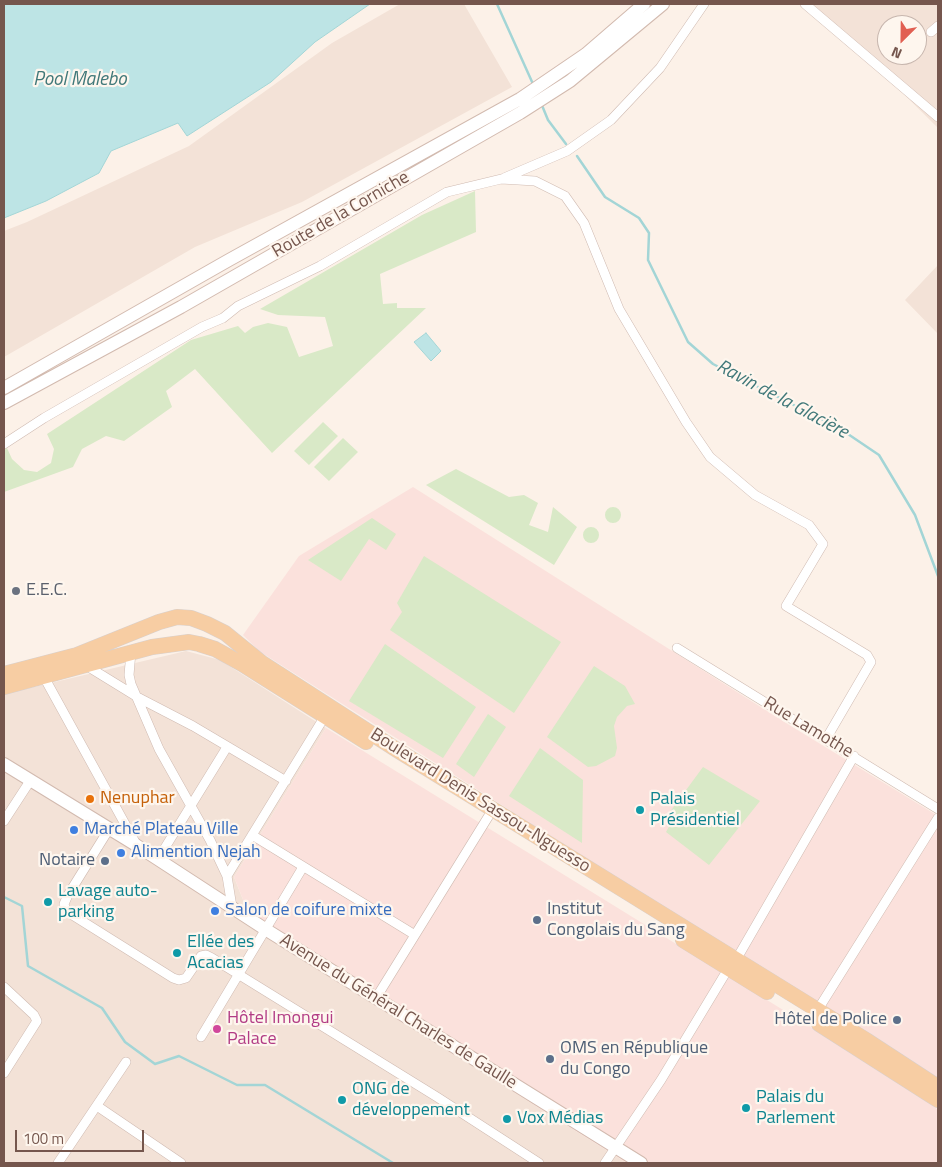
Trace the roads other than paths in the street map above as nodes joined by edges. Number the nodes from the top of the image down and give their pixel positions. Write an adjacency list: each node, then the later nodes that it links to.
1 (644, 4): 9 (main road, Route de la Corniche)
2 (663, 4): 10 (main road, Route de la Corniche)
3 (704, 4): 8 (street)
4 (805, 4): 7 (street)
5 (938, 26): 6 (street)
6 (931, 32)
7 (936, 112)
8 (501, 179): 11 (street); 20 (street)
9 (4, 388)
10 (4, 403)
11 (4, 444)
12 (677, 648): 20 (street, Rue Lamothe)
13 (131, 652): 14 (main road, Boulevard Denis Sassou-Nguesso); 18 (street); 19 (main road, Boulevard Denis Sassou-Nguesso)
14 (87, 666): 16 (main road, Boulevard Denis Sassou-Nguesso); 18 (street)
15 (4, 674): 28 (main road, Boulevard Denis Sassou-Nguesso)
16 (44, 677): 17 (main road, Boulevard Denis Sassou-Nguesso); 33 (street)
17 (4, 687)
18 (139, 698): 21 (street); 26 (street)
19 (325, 716): 25 (street); 28 (main road, Boulevard Denis Sassou-Nguesso)
20 (826, 739): 22 (street, Rue Lamothe)
21 (227, 747): 25 (street); 26 (street)
22 (854, 756): 27 (street, Rue Lamothe); 40 (street)
23 (4, 764): 24 (main road, Avenue du Général Charles de Gaulle)
24 (30, 781): 30 (street); 31 (main road, Avenue du Général Charles de Gaulle)
25 (286, 781): 32 (street)
26 (191, 805): 34 (street); 36 (street)
27 (938, 809)
28 (490, 814): 39 (street); 40 (main road, Boulevard Denis Sassou-Nguesso)
29 (938, 818): 44 (street)
30 (4, 822)
31 (109, 829): 33 (main road, Avenue du Général Charles de Gaulle); 41 (street)
32 (252, 835): 35 (street); 36 (street)
33 (136, 845): 34 (main road, Avenue du Général Charles de Gaulle)
34 (158, 859): 37 (main road, Avenue du Général Charles de Gaulle)
35 (303, 867): 38 (street); 39 (street)
36 (227, 876): 37 (street)
37 (232, 907): 38 (main road, Avenue du Général Charles de Gaulle)
38 (265, 929): 41 (street); 43 (main road, Avenue du Général Charles de Gaulle)
39 (414, 935): 43 (street)
40 (732, 964): 44 (main road, Boulevard Denis Sassou-Nguesso); 49 (main road, Boulevard Denis Sassou-Nguesso); 51 (street)
41 (238, 974): 45 (street); 54 (street)
42 (4, 987): 47 (street)
43 (376, 998): 51 (main road, Avenue du Général Charles de Gaulle)
44 (817, 1011): 48 (main road, Boulevard Denis Sassou-Nguesso)
45 (201, 1037)
46 (126, 1062): 50 (street)
47 (4, 1073)
48 (938, 1087)
49 (938, 1100)
50 (98, 1106): 52 (street); 53 (street)
51 (616, 1148): 55 (street); 56 (main road, Avenue du Général Charles de Gaulle)
52 (58, 1163)
53 (180, 1163)
54 (539, 1163)
55 (605, 1163)
56 (641, 1163)

